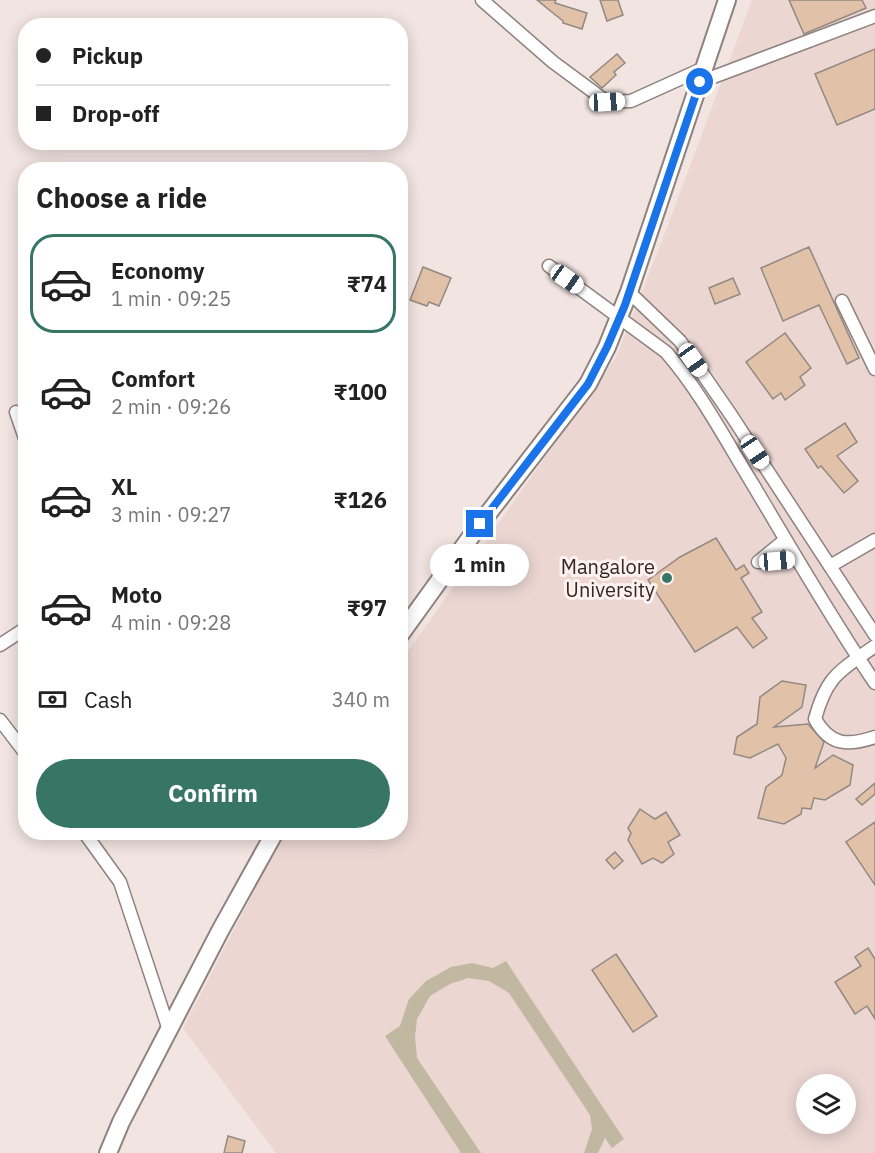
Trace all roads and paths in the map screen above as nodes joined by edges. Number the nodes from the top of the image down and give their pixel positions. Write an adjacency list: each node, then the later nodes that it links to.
1 (483, 0): 4 (street)
2 (727, 0): 4 (main road)
3 (875, 16): 4 (street)
4 (703, 72): 6 (main road)
5 (549, 266): 8 (street)
6 (629, 292): 8 (main road); 12 (street)
7 (842, 301): 9 (street)
8 (620, 317): 13 (street); 18 (main road)
9 (875, 369)
10 (16, 412): 11 (street)
11 (18, 418)
12 (792, 507): 13 (street); 17 (street)
13 (774, 520): 14 (street)
14 (784, 540): 16 (street); 16 (street)
15 (875, 540): 17 (street)
16 (796, 560): 23 (street)
17 (830, 566): 20 (street)
18 (408, 624)
19 (18, 633): 21 (street)
20 (875, 634)
21 (0, 645)
22 (875, 646): 23 (street)
23 (858, 658): 24 (street); 26 (street)
24 (875, 683)
25 (0, 720): 27 (street)
26 (875, 737)
27 (18, 744)
28 (90, 840): 30 (street)
29 (271, 840): 30 (main road)
30 (169, 1030): 31 (main road)
31 (108, 1153)

